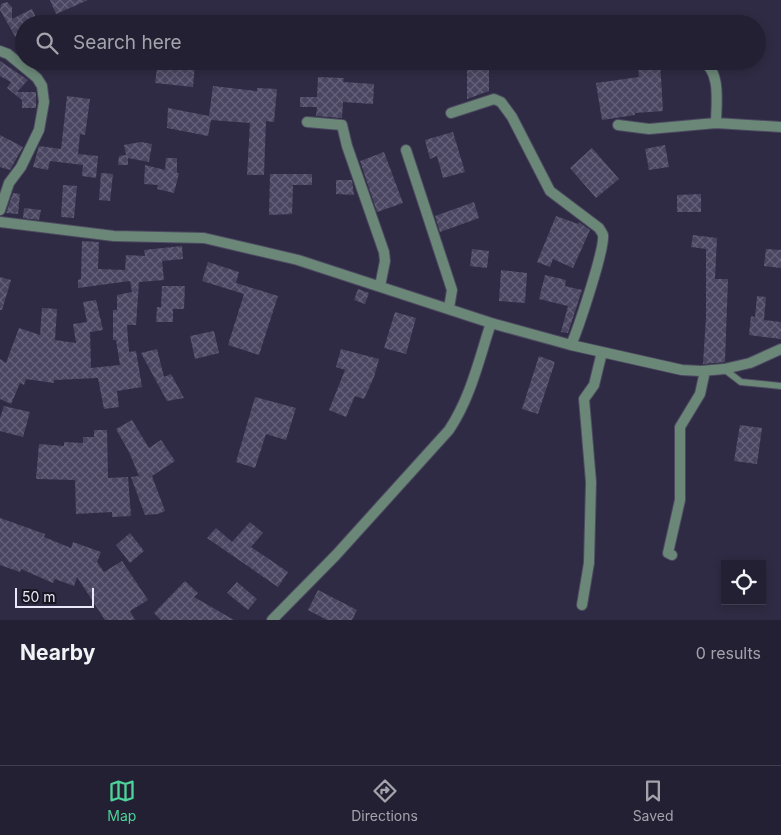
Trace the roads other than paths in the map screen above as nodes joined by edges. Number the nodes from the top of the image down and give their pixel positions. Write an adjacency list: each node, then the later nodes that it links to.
1 (0, 52): 2 (street)
2 (15, 60)
3 (27, 70): 11 (street)
4 (710, 70): 7 (street)
5 (451, 113): 16 (street)
6 (307, 122): 13 (street)
7 (716, 123): 8 (street); 9 (street)
8 (618, 125)
9 (781, 127)
10 (406, 150): 14 (street)
11 (0, 210)
12 (0, 222): 13 (street)
13 (380, 286): 14 (street)
14 (449, 308): 15 (street)
15 (492, 322): 16 (street); 24 (street)
16 (571, 345): 18 (street)
17 (781, 349): 19 (street)
18 (602, 352): 20 (street); 23 (street)
19 (724, 369): 20 (street); 21 (lane)
20 (705, 371): 22 (street)
21 (781, 386)
22 (672, 555)
23 (582, 606)
24 (272, 620)

